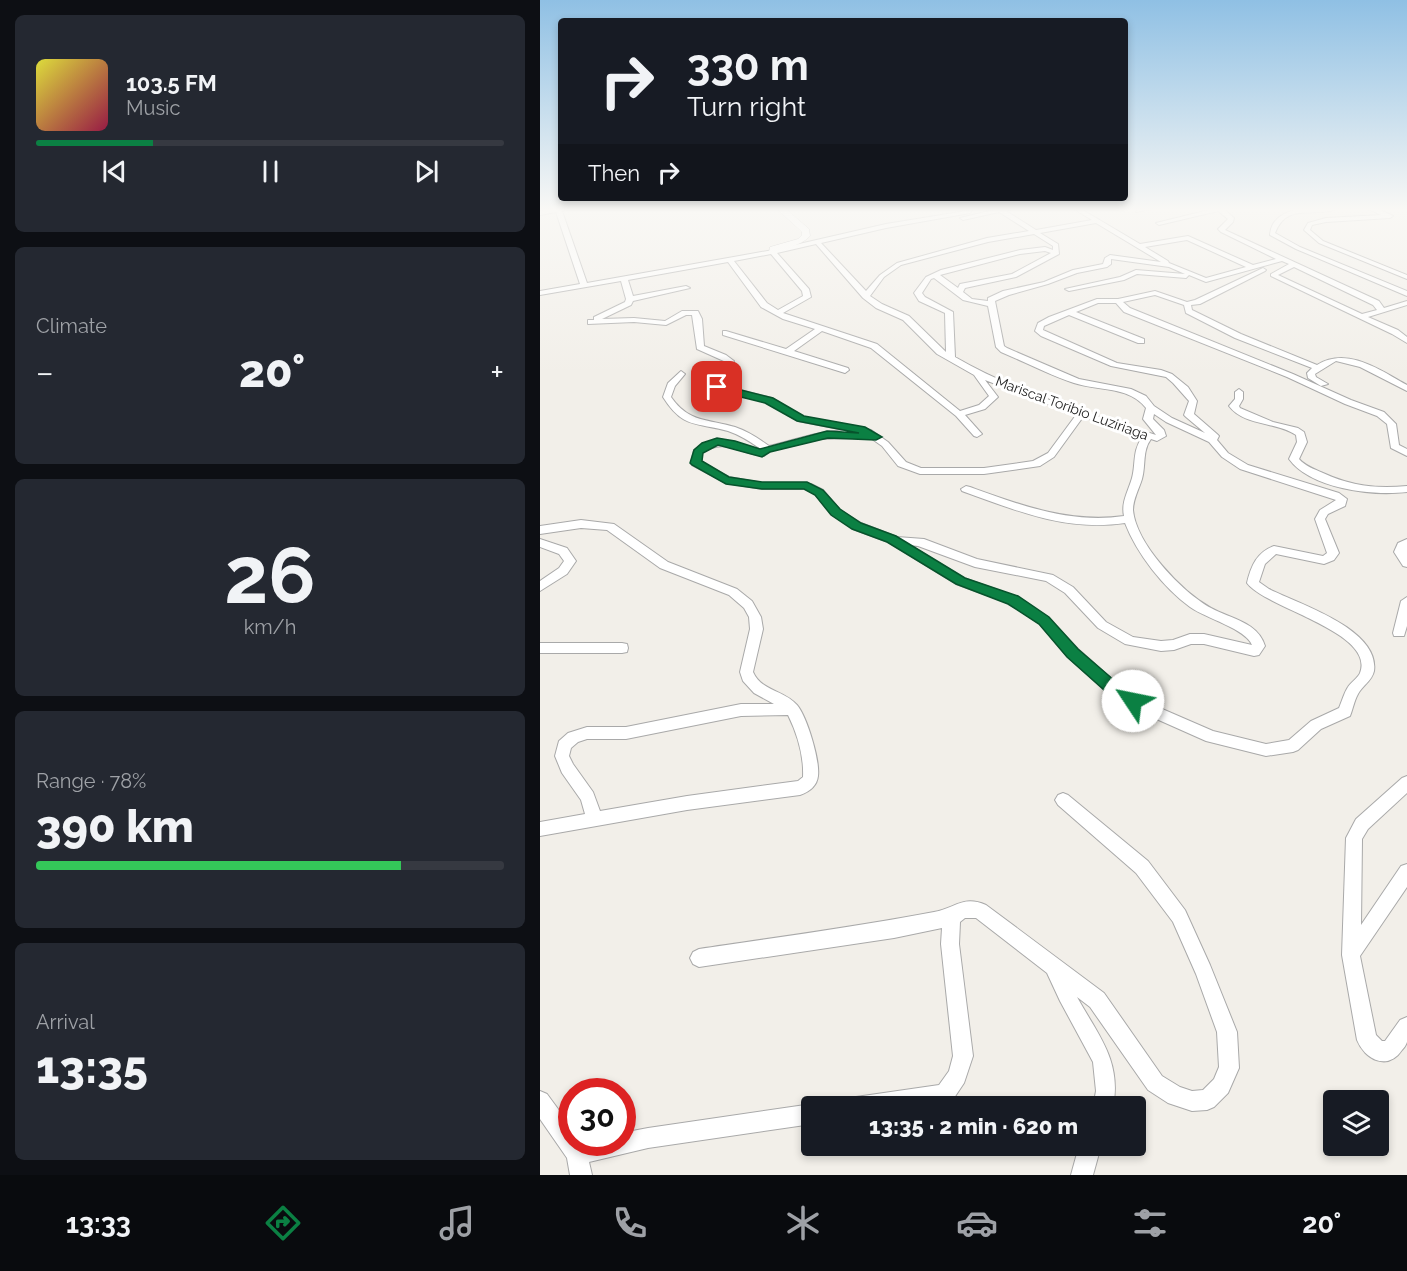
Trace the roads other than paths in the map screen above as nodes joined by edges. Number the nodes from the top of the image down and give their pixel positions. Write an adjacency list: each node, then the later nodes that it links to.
1 (577, 264): 24 (street)
2 (702, 264): 23 (street)
3 (733, 264): 38 (street)
4 (783, 264): 38 (street)
5 (837, 264): 30 (street, Mariscal Toribio Luziriaga)
6 (899, 264): 30 (street)
7 (974, 264): 20 (street)
8 (1037, 264): 27 (street)
9 (1108, 264): 34 (street)
10 (1161, 264): 18 (street)
11 (1245, 264): 19 (street)
12 (1274, 264): 19 (street)
13 (1282, 264): 35 (street)
14 (1285, 264): 39 (street)
15 (1291, 264): 36 (street)
16 (1336, 264): 29 (street)
17 (1374, 264): 22 (street)
18 (1170, 265): 21 (street)
19 (1252, 267): 21 (street)
20 (934, 274): 27 (street); 47 (street)
21 (1197, 277): 26 (street)
22 (1407, 277)
23 (624, 278): 24 (street); 31 (street)
24 (584, 285): 28 (street)
25 (686, 288): 31 (street)
26 (1069, 289)
27 (959, 292): 34 (street)
28 (540, 293)
29 (1407, 294)
30 (866, 296): 47 (street, Mariscal Toribio Luziriaga)
31 (630, 298): 60 (street)
32 (1118, 301): 35 (street); 37 (street); 54 (street)
33 (1407, 303): 36 (street)
34 (992, 304): 55 (street)
35 (1188, 304): 48 (street)
36 (1381, 309): 39 (street)
37 (1069, 312): 44 (street); 61 (street)
38 (777, 313): 41 (street)
39 (1362, 316): 42 (street)
40 (1407, 327): 42 (street)
41 (822, 328): 46 (street); 56 (street)
42 (1395, 332): 45 (street)
43 (726, 333): 46 (street)
44 (1141, 341)
45 (1407, 341)
46 (789, 351): 49 (street)
47 (951, 358): 51 (street, Mariscal Toribio Luziriaga)
48 (1318, 368): 52 (street); 54 (street)
49 (845, 370)
50 (681, 374): 62 (street)
51 (978, 374): 56 (street); 57 (street, Mariscal Toribio Luziriaga)
52 (1407, 388)
53 (1239, 392): 65 (street)
54 (1342, 400): 63 (street)
55 (1151, 408): 59 (street, Mariscal Toribio Luziriaga); 61 (street)
56 (959, 414): 58 (street)
57 (1081, 414): 59 (street, Mariscal Toribio Luziriaga); 60 (street)
58 (977, 434)
59 (1148, 435): 68 (street)
60 (876, 437): 62 (street)
61 (1212, 440): 67 (street)
62 (766, 449): 70 (street)
63 (1407, 453)
64 (966, 489): 68 (street)
65 (1356, 489): 66 (street); 67 (street)
66 (1407, 489)
67 (1342, 500): 70 (street)
68 (1130, 519): 70 (street)
69 (540, 530): 79 (street)
70 (892, 539)
71 (540, 543): 74 (street)
72 (1407, 543): 73 (street)
73 (1407, 563)
74 (540, 587)
75 (1407, 601): 76 (street)
76 (1399, 633)
77 (540, 648): 78 (street)
78 (622, 648)
79 (792, 709): 82 (street); 82 (street)
80 (1407, 783): 86 (street)
81 (1062, 800): 88 (street)
82 (595, 820): 83 (street)
83 (540, 829)
84 (1407, 872): 86 (street)
85 (951, 918): 87 (street); 88 (street); 90 (street)
86 (1351, 955): 89 (street)
87 (699, 958)
88 (1053, 964): 91 (street)
89 (1407, 1027)
90 (931, 1096)
91 (1104, 1096)
92 (540, 1101): 95 (street)
93 (801, 1116): 95 (street)
94 (1087, 1156): 96 (street)
95 (579, 1165)
96 (1082, 1175)

